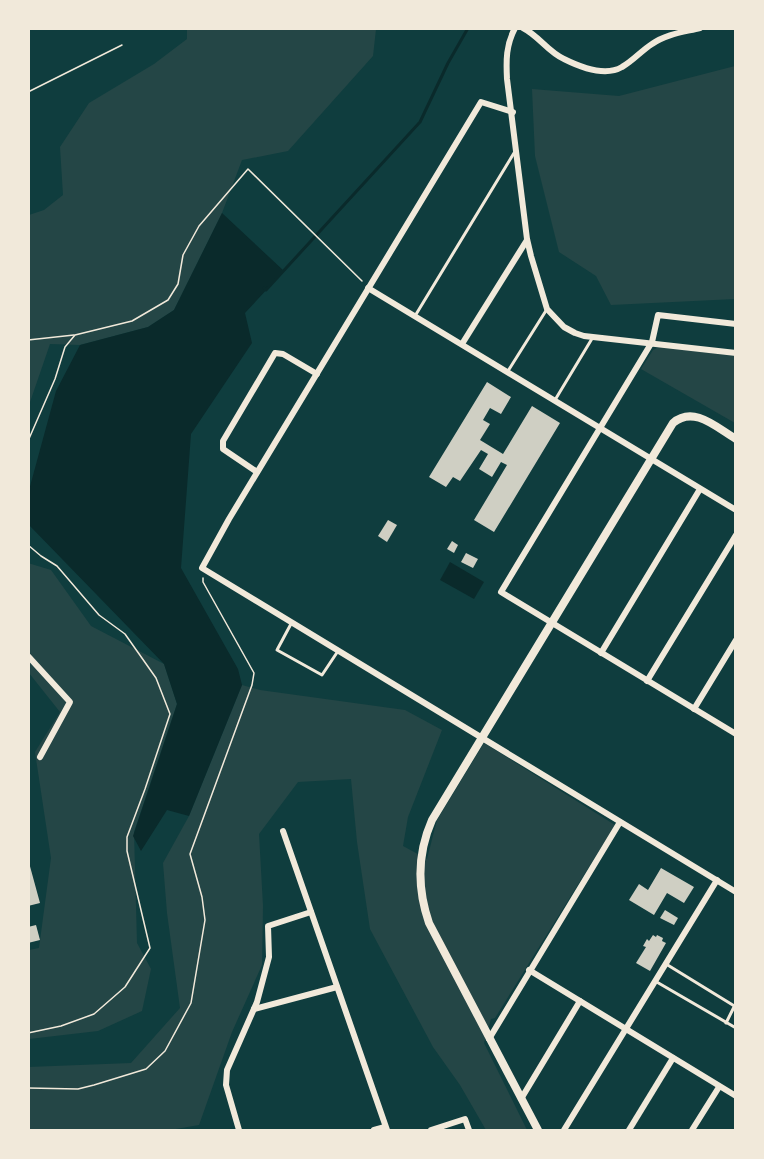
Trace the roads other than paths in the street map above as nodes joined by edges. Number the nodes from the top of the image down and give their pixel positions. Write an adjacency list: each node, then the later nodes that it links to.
1 (515, 28): 4 (street)
2 (523, 28): 3 (street)
3 (700, 28)
4 (513, 112): 5 (street); 7 (street)
5 (517, 149): 6 (street); 9 (lane)
6 (527, 239): 8 (street); 13 (street)
7 (368, 288): 9 (street); 16 (street)
8 (548, 309): 11 (street); 15 (lane)
9 (415, 316): 13 (street)
10 (735, 324): 12 (street)
11 (593, 336): 12 (street); 17 (lane)
12 (652, 342): 14 (street); 18 (street)
13 (462, 344): 15 (street)
14 (735, 353)
15 (508, 371): 17 (street)
16 (317, 374): 21 (street); 21 (street)
17 (555, 400): 18 (street)
18 (601, 429): 20 (street); 26 (street)
19 (734, 436): 20 (street)
20 (650, 459): 22 (street); 26 (street)
21 (257, 472): 25 (street)
22 (700, 489): 23 (street); 29 (street)
23 (735, 510)
24 (735, 535): 31 (street)
25 (292, 622): 28 (street); 28 (lane)
26 (551, 623): 29 (street); 34 (street)
27 (735, 640): 32 (street)
28 (338, 651): 34 (street)
29 (601, 653): 31 (street)
30 (28, 656): 35 (street)
31 (647, 681): 32 (street)
32 (694, 709): 33 (street)
33 (735, 734)
34 (482, 738): 36 (street); 51 (street)
35 (39, 757)
36 (620, 822): 38 (street); 42 (street)
37 (282, 831): 40 (street)
38 (717, 880): 39 (street); 41 (street)
39 (735, 892)
40 (311, 912): 44 (street); 47 (street)
41 (666, 964): 43 (street); 46 (lane)
42 (530, 970): 45 (street); 51 (street)
43 (655, 981): 48 (lane); 50 (street)
44 (337, 987): 47 (street); 56 (street)
45 (580, 1001): 50 (street); 55 (street)
46 (735, 1007): 48 (lane)
47 (254, 1009): 57 (street)
48 (726, 1023): 49 (lane)
49 (735, 1028)
50 (626, 1030): 52 (street); 62 (street)
51 (489, 1038): 55 (street)
52 (673, 1058): 53 (street); 63 (street)
53 (719, 1087): 54 (street); 64 (street)
54 (735, 1096)
55 (521, 1099): 61 (street)
56 (386, 1129): 58 (street)
57 (239, 1131)
58 (374, 1131)
59 (431, 1131): 60 (street)
60 (469, 1131)
61 (538, 1131)
62 (564, 1131)
63 (629, 1131)
64 (692, 1131)

